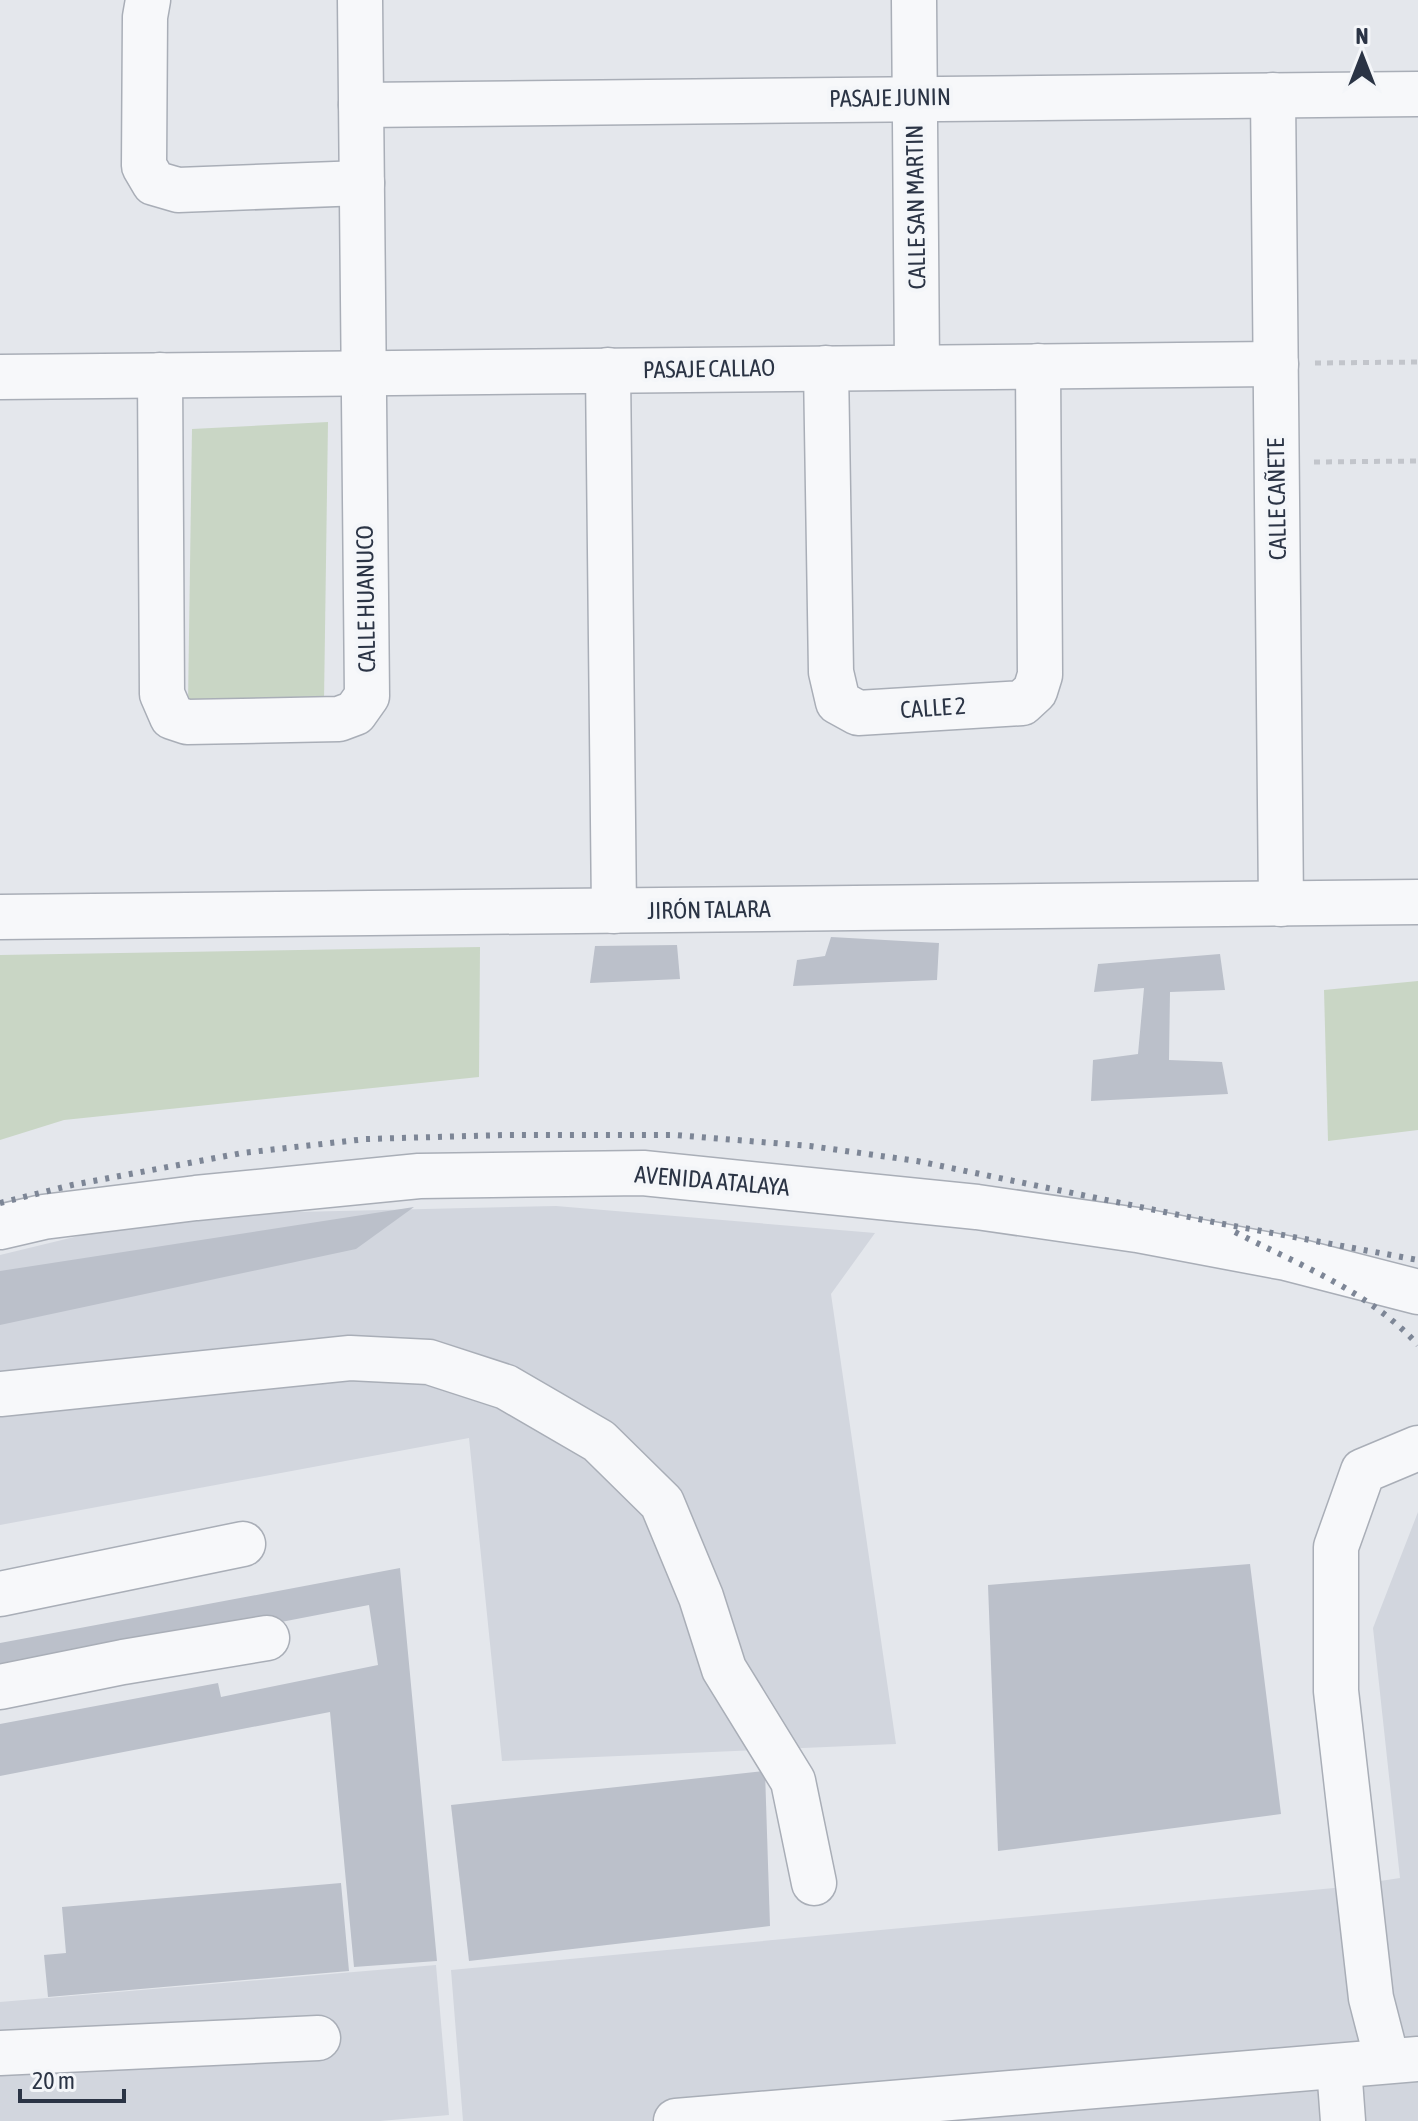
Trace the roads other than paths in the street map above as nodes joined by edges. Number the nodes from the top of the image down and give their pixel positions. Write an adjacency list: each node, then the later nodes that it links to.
1 (148, 0): 8 (street)
2 (360, 0): 7 (street, CALLE HUANUCO)
3 (914, 0): 6 (street, CALLE SAN MARTIN)
4 (1418, 94): 5 (street, PASAJE JUNIN)
5 (1273, 95): 6 (street, PASAJE JUNIN); 9 (street, CALLE CAÑETE)
6 (915, 97): 7 (street, PASAJE JUNIN); 10 (street, CALLE SAN MARTIN)
7 (361, 105): 8 (street, CALLE HUANUCO)
8 (362, 183): 14 (street, CALLE HUANUCO)
9 (1276, 364): 11 (street, PASAJE CALLAO); 18 (street, CALLE CAÑETE)
10 (917, 366): 11 (street, PASAJE CALLAO); 12 (street, PASAJE CALLAO)
11 (1038, 366): 12 (street, CALLE 2)
12 (826, 368): 13 (street, PASAJE CALLAO)
13 (608, 370): 14 (street, PASAJE CALLAO); 19 (street)
14 (364, 373): 15 (street, PASAJE CALLAO); 15 (street, CALLE HUANUCO)
15 (160, 375): 16 (street, PASAJE CALLAO)
16 (0, 377)
17 (1418, 902): 18 (street, JIRÓN TALARA)
18 (1281, 904): 19 (street, JIRÓN TALARA)
19 (614, 911): 20 (street, JIRÓN TALARA)
20 (0, 917)
21 (0, 1227): 22 (street, AVENIDA ATALAYA)
22 (1418, 1292)
23 (0, 1394): 29 (street)
24 (1418, 1448): 32 (street)
25 (243, 1544): 26 (street)
26 (0, 1594)
27 (267, 1638): 28 (street)
28 (0, 1687)
29 (814, 1883)
30 (318, 2038): 31 (street)
31 (0, 2053)
32 (1403, 2059): 33 (street)
33 (1339, 2067): 34 (street); 35 (street)
34 (676, 2121)
35 (1343, 2121)

